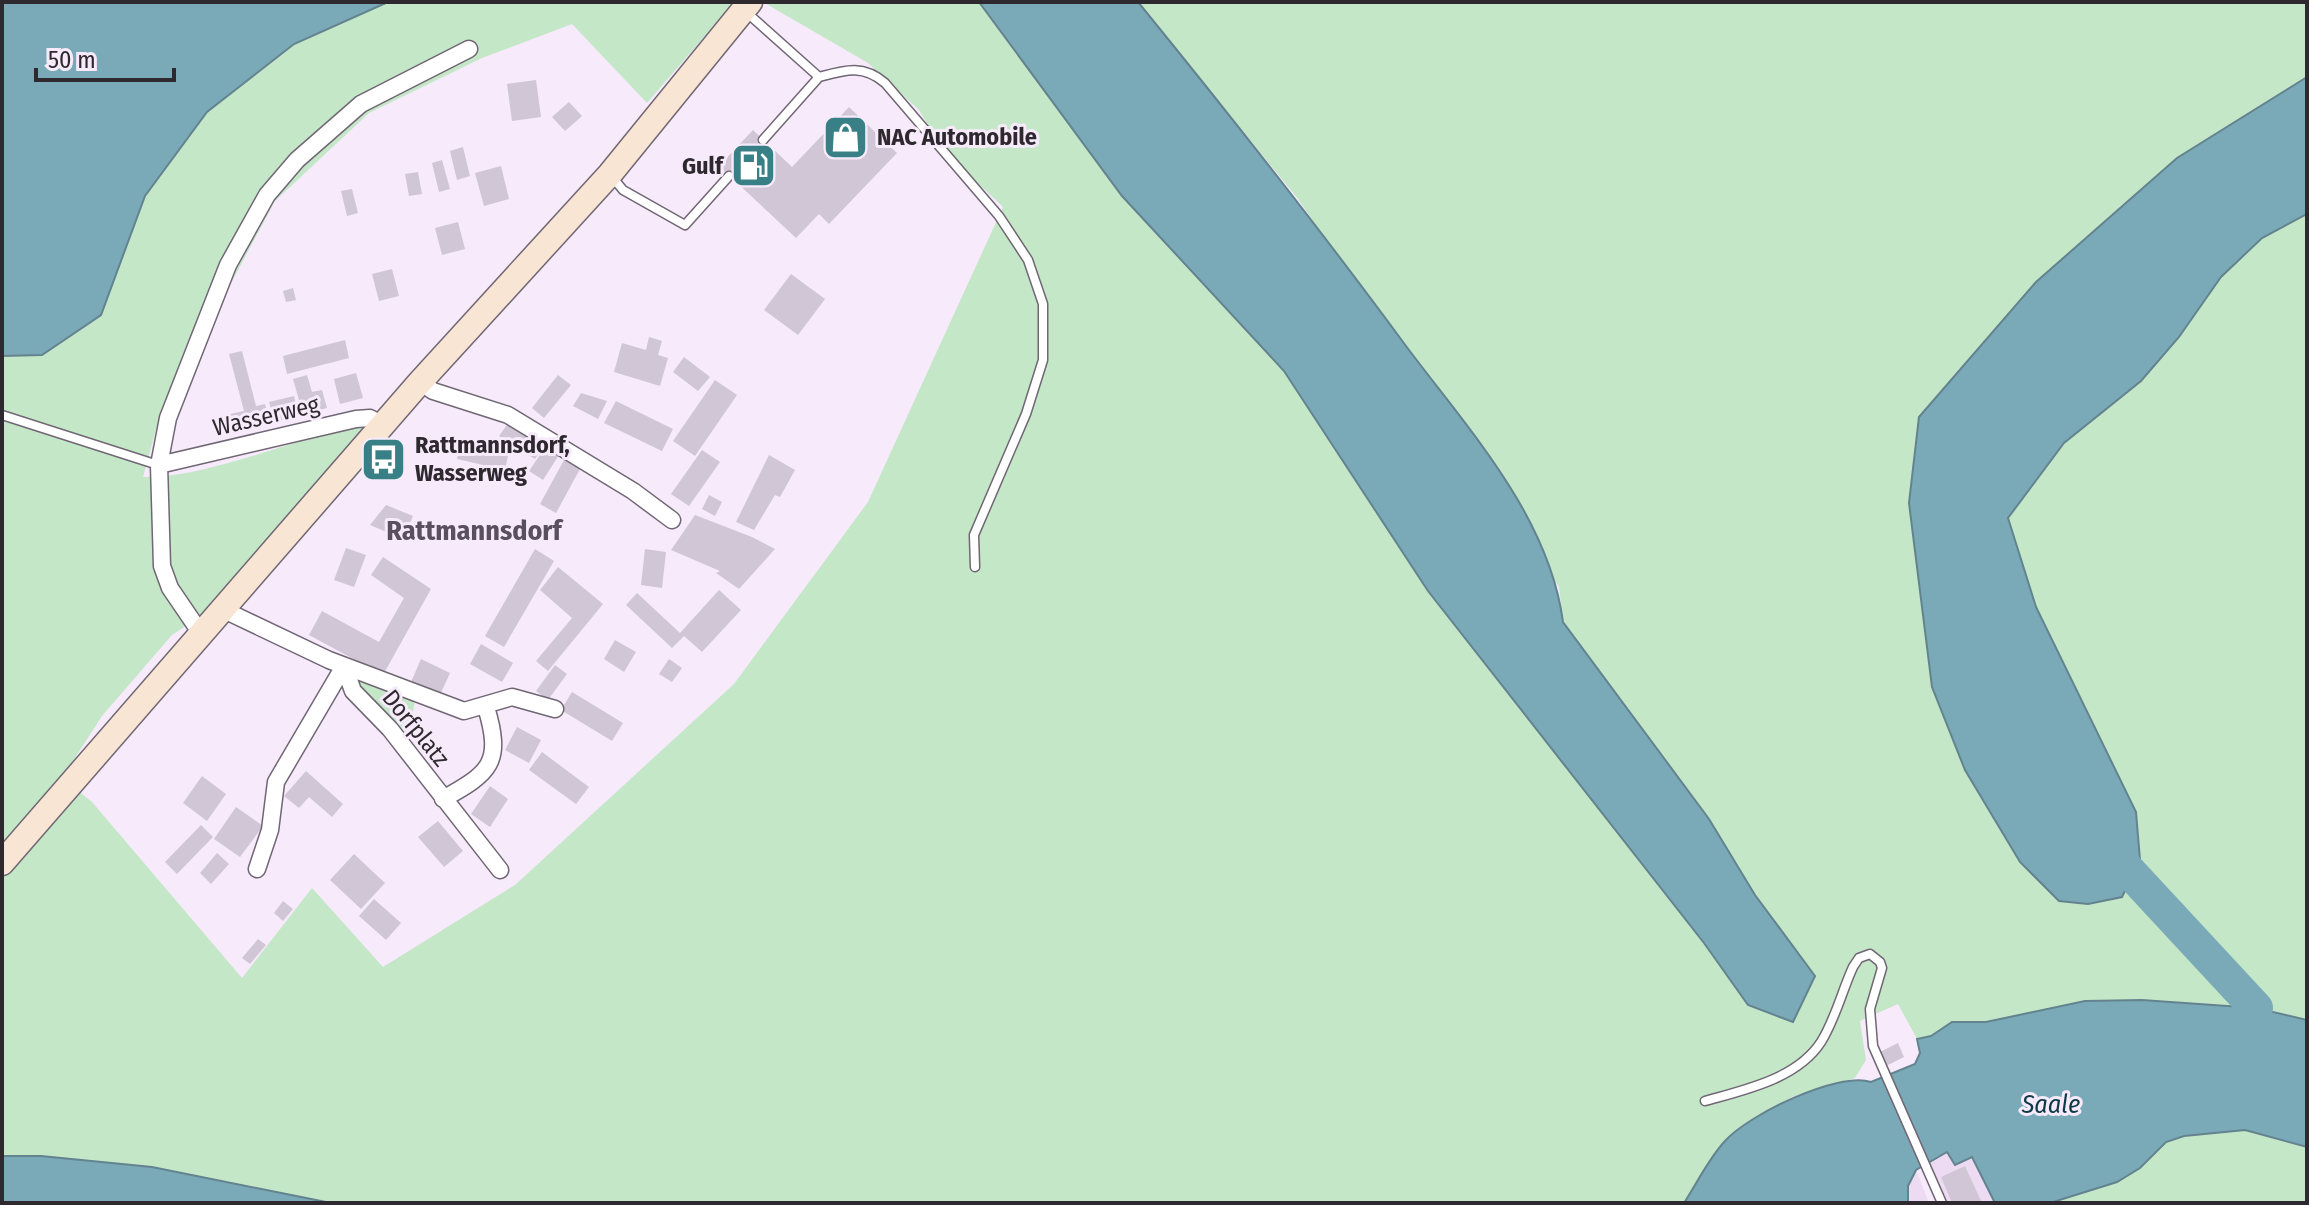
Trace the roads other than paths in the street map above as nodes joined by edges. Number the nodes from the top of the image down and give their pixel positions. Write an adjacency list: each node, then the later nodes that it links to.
1 (747, 6): 3 (lane); 5 (main road)
2 (469, 49): 10 (street)
3 (819, 77): 4 (lane); 12 (lane)
4 (763, 140)
5 (610, 174): 6 (lane); 7 (main road)
6 (729, 176)
7 (420, 382): 9 (main road); 11 (street)
8 (2, 415): 10 (lane)
9 (383, 425): 10 (street, Wasserweg); 13 (main road)
10 (159, 465): 14 (street)
11 (672, 520)
12 (975, 567)
13 (224, 610): 14 (main road); 15 (street, Dorfplatz)
14 (202, 635): 19 (main road)
15 (344, 666): 16 (street, Dorfplatz); 18 (street, Dorfplatz); 20 (street)
16 (486, 707): 17 (street, Dorfplatz); 18 (street, Dorfplatz)
17 (555, 709)
18 (443, 799): 21 (street)
19 (2, 863)
20 (257, 869)
21 (500, 870)
22 (1705, 1101): 23 (lane)
23 (1940, 1199)

